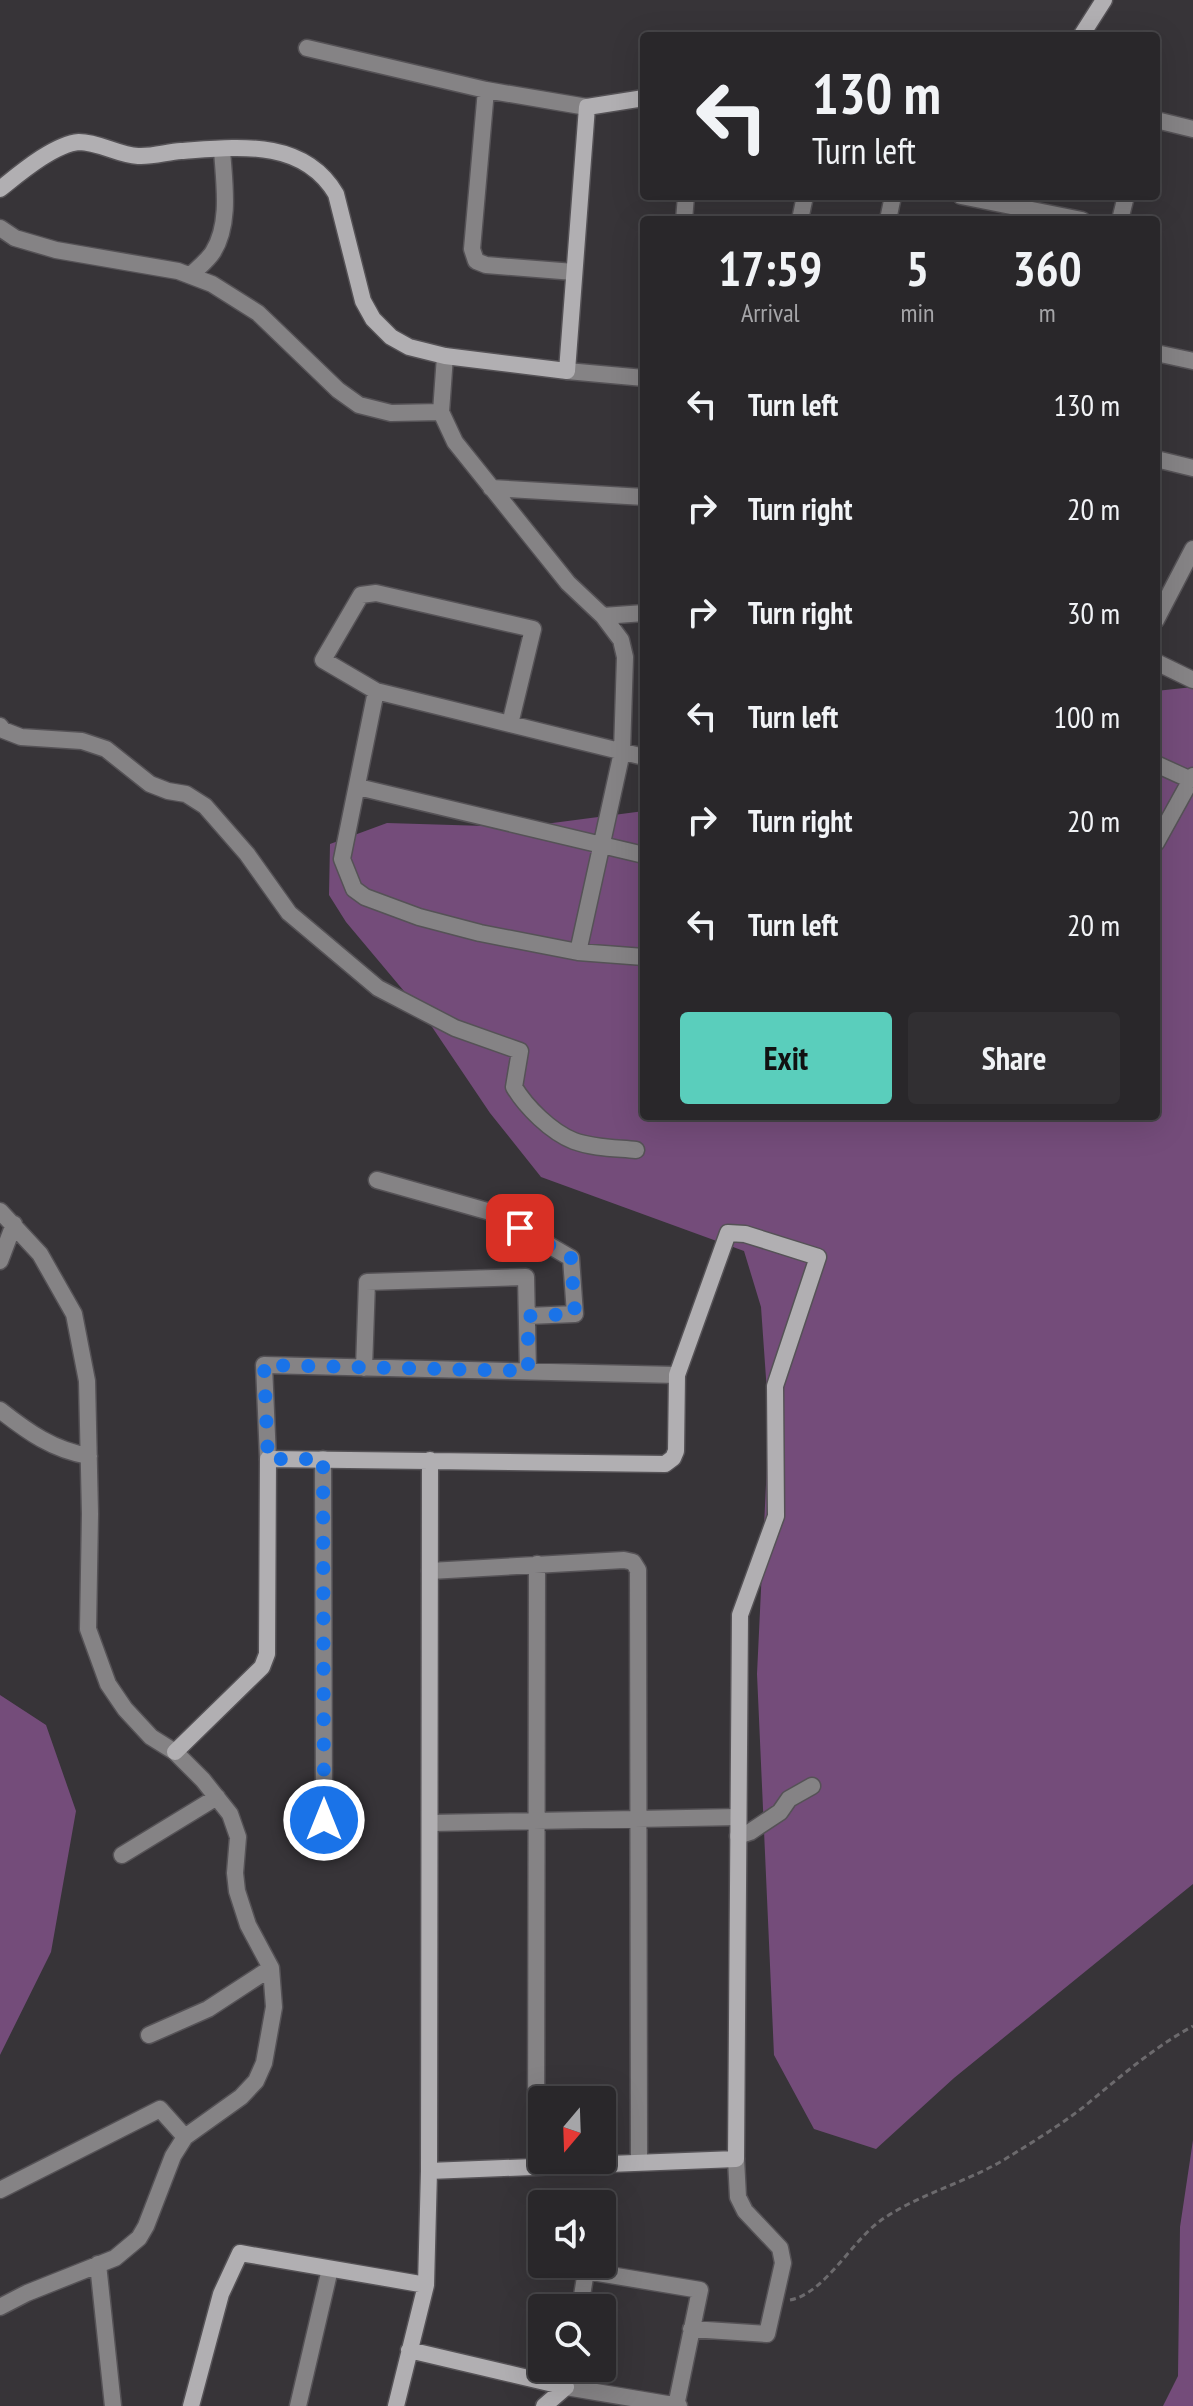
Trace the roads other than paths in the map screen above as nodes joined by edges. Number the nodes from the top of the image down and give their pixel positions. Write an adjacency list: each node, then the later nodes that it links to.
1 (1104, 0): 2 (street)
2 (1084, 32)
3 (307, 48): 4 (street)
4 (486, 90): 6 (street); 14 (street)
5 (640, 99): 6 (street)
6 (587, 107): 14 (street)
7 (1160, 121): 8 (street)
8 (1193, 129)
9 (222, 150): 10 (street); 15 (street); 17 (street)
10 (0, 189)
11 (998, 200): 12 (street)
12 (1065, 216)
13 (0, 228): 15 (street)
14 (574, 272): 19 (street)
15 (191, 275): 21 (street)
16 (1160, 354): 18 (street)
17 (445, 356): 19 (street); 21 (street)
18 (1193, 361)
19 (567, 371): 20 (street)
20 (640, 378)
21 (441, 412): 24 (street)
22 (1160, 460): 23 (street)
23 (1193, 468)
24 (491, 488): 25 (street); 29 (street)
25 (640, 497)
26 (1193, 549): 27 (street)
27 (1160, 612)
28 (640, 613): 29 (street)
29 (603, 616): 35 (street)
30 (1160, 664): 31 (street)
31 (1193, 680)
32 (376, 691): 33 (street); 33 (street); 39 (street)
33 (510, 724): 35 (street)
34 (0, 726): 45 (street)
35 (622, 752): 36 (street); 41 (street)
36 (640, 756)
37 (1160, 766): 38 (street)
38 (1192, 778): 40 (street)
39 (358, 787): 41 (street); 43 (street)
40 (1160, 836)
41 (600, 846): 42 (street); 43 (street)
42 (640, 854)
43 (578, 952): 44 (street)
44 (640, 957)
45 (636, 1150)
46 (377, 1180): 50 (street)
47 (0, 1211): 48 (street)
48 (14, 1224): 49 (street); 55 (street)
49 (0, 1261)
50 (528, 1316): 51 (street); 52 (street)
51 (364, 1368): 52 (street); 56 (street)
52 (528, 1371): 53 (street)
53 (677, 1375): 58 (street); 64 (street)
54 (0, 1410): 55 (street)
55 (89, 1456): 61 (street)
56 (268, 1459): 57 (street); 61 (street)
57 (323, 1459): 58 (street); 65 (street)
58 (430, 1460): 60 (street)
59 (537, 1564): 60 (street); 66 (street); 67 (street)
60 (430, 1571): 68 (street)
61 (175, 1752): 63 (street)
62 (812, 1786): 69 (street)
63 (217, 1797): 70 (street); 71 (street)
64 (738, 1817): 66 (street); 69 (street)
65 (324, 1820)
66 (636, 1820): 67 (street); 76 (street)
67 (537, 1821): 68 (street); 73 (street)
68 (431, 1823): 79 (street)
69 (738, 1836): 75 (street)
70 (122, 1855)
71 (271, 1968): 72 (street); 74 (street)
72 (149, 2035)
73 (536, 2086)
74 (185, 2137): 80 (street); 81 (street)
75 (736, 2159): 76 (street); 86 (street)
76 (639, 2162): 77 (street)
77 (616, 2163)
78 (528, 2166): 79 (street)
79 (429, 2171): 83 (street)
80 (0, 2190)
81 (98, 2264): 85 (street); 90 (street)
82 (330, 2269): 83 (street); 91 (street); 92 (street)
83 (426, 2285): 87 (street)
84 (582, 2294): 86 (street)
85 (0, 2307)
86 (691, 2329): 95 (street)
87 (409, 2350): 89 (street); 93 (street)
88 (567, 2382): 89 (street)
89 (566, 2387): 94 (street); 95 (street)
90 (113, 2406)
91 (191, 2406)
92 (298, 2406)
93 (396, 2406)
94 (544, 2406)
95 (677, 2406)

